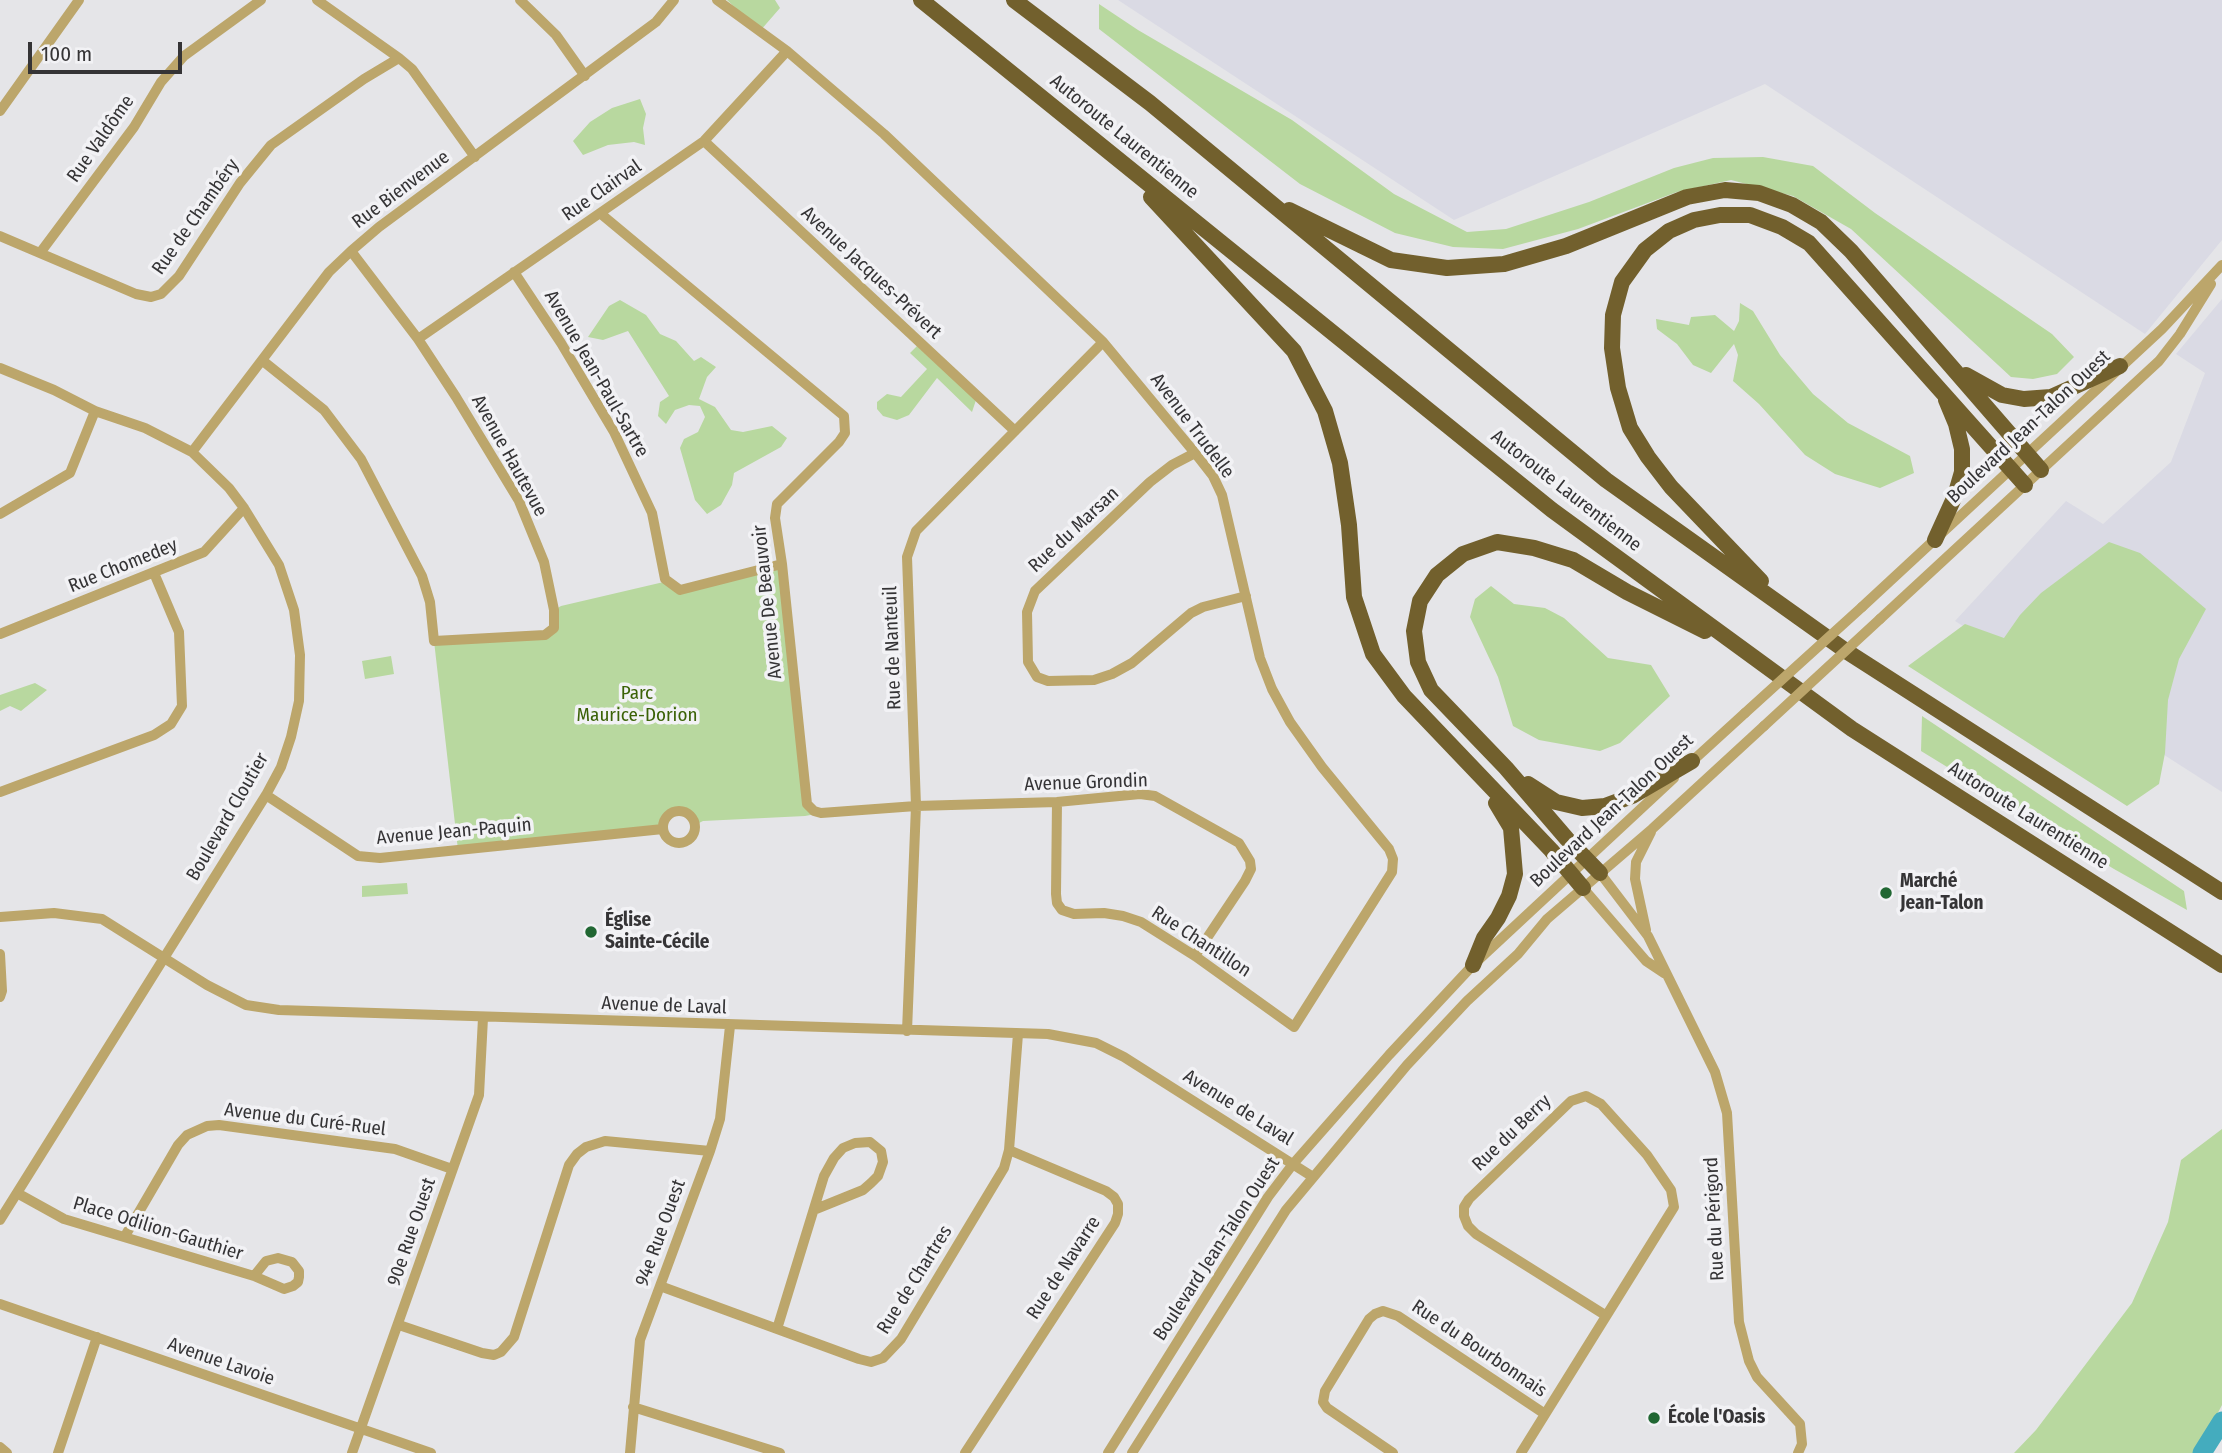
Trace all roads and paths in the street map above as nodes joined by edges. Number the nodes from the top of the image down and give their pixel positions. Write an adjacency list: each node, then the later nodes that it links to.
1 (79, 0): 12 (street)
2 (261, 0): 20 (street, Rue Valdôme)
3 (317, 0): 10 (street)
4 (520, 0): 11 (street)
5 (674, 0): 11 (street, Rue Bienvenue)
6 (717, 0): 9 (street, Avenue Trudelle)
7 (921, 0): 14 (highway, Autoroute Laurentienne)
8 (1014, 0): 16 (highway, Autoroute Laurentienne)
9 (787, 51): 13 (street, Rue Clairval); 24 (street, Avenue Trudelle)
10 (399, 58): 15 (street); 20 (street, Rue de Chambéry)
11 (585, 76): 15 (street, Rue Bienvenue)
12 (2, 104)
13 (704, 141): 17 (street, Rue Clairval); 31 (street, Avenue Jacques-Prévert)
14 (1111, 154): 46 (highway, Autoroute Laurentienne); 49 (highway)
15 (475, 157): 19 (street, Rue Bienvenue)
16 (1265, 198): 28 (highway); 44 (highway, Autoroute Laurentienne)
17 (601, 214): 22 (street, Rue Clairval); 41 (street, Avenue De Beauvoir)
18 (0, 236): 20 (street, Rue de Chambéry)
19 (351, 251): 23 (street, Avenue Hautevue); 25 (street, Rue Bienvenue)
20 (40, 253)
21 (2222, 265): 26 (street, Boulevard Jean-Talon Ouest); 36 (street, Boulevard Jean-Talon Ouest)
22 (514, 272): 23 (street, Rue Clairval); 41 (street, Avenue Jean-Paul-Sartre)
23 (418, 339): 25 (street, Avenue Hautevue)
24 (1103, 342): 31 (street, Rue de Nanteuil); 33 (street, Avenue Trudelle)
25 (263, 361): 32 (street, Rue Bienvenue)
26 (2120, 366): 28 (highway); 34 (street, Boulevard Jean-Talon Ouest)
27 (0, 368): 30 (street, Boulevard Cloutier)
28 (1955, 369): 34 (highway)
29 (1941, 388): 35 (highway); 40 (highway); 44 (highway)
30 (96, 411): 32 (street, Boulevard Cloutier); 39 (street)
31 (1015, 431): 53 (street, Rue de Nanteuil)
32 (192, 452): 38 (street, Boulevard Cloutier)
33 (1195, 453): 43 (street, Avenue Trudelle); 43 (street, Rue du Marsan)
34 (2027, 453): 35 (street, Boulevard Jean-Talon Ouest); 36 (highway)
35 (2011, 468): 37 (highway); 40 (street, Boulevard Jean-Talon Ouest)
36 (2041, 470): 37 (street, Boulevard Jean-Talon Ouest)
37 (2025, 485): 55 (street, Boulevard Jean-Talon Ouest, bridge)
38 (244, 508): 42 (street, Rue Chomedey); 51 (street, Boulevard Cloutier)
39 (0, 514)
40 (1935, 540): 47 (street, Boulevard Jean-Talon Ouest, bridge)
41 (782, 564): 53 (street, Avenue De Beauvoir)
42 (154, 573): 45 (street, Rue Chomedey); 50 (street)
43 (1245, 596): 72 (street, Avenue Trudelle)
44 (1789, 611): 60 (highway, Autoroute Laurentienne)
45 (0, 634)
46 (1745, 651): 48 (highway); 67 (highway, Autoroute Laurentienne)
47 (1692, 761): 48 (highway); 56 (street, Boulevard Jean-Talon Ouest)
48 (1506, 768): 56 (highway)
49 (1475, 772): 57 (highway); 66 (highway)
50 (0, 792)
51 (267, 795): 54 (street, Avenue Jean-Paquin); 65 (street, Boulevard Cloutier)
52 (1057, 802): 53 (street, Avenue Grondin); 64 (street, Rue Chantillon); 64 (street, Avenue Grondin)
53 (916, 806): 73 (street, Rue de Nanteuil)
54 (663, 829)
55 (1652, 829): 58 (street, Boulevard Jean-Talon Ouest); 62 (street)
56 (1586, 859): 57 (street, Boulevard Jean-Talon Ouest); 58 (highway)
57 (1572, 873): 59 (highway); 66 (street, Boulevard Jean-Talon Ouest)
58 (1600, 873): 59 (street, Boulevard Jean-Talon Ouest); 62 (street, Rue du Périgord)
59 (1583, 888): 68 (street, Rue du Périgord); 79 (street, Boulevard Jean-Talon Ouest)
60 (2222, 892)
61 (0, 917): 65 (street, Avenue de Laval)
62 (1648, 936): 68 (street, Rue du Périgord)
63 (0, 954): 69 (street)
64 (1195, 956): 72 (street, Rue Chantillon)
65 (164, 957): 70 (street, Avenue de Laval); 80 (street, Boulevard Cloutier)
66 (1472, 965): 77 (street, Boulevard Jean-Talon Ouest)
67 (2222, 965)
68 (1666, 975): 106 (street, Rue du Périgord)
69 (0, 997)
70 (483, 1018): 71 (street, Avenue de Laval); 78 (street, 90e Rue Ouest)
71 (730, 1026): 73 (street, Avenue de Laval); 76 (street, 94e Rue Ouest)
72 (1294, 1027)
73 (907, 1031): 74 (street, Avenue de Laval)
74 (1018, 1034): 75 (street, Rue de Chartres); 77 (street, Avenue de Laval)
75 (1009, 1150): 89 (street, Rue de Chartres); 101 (street, Rue de Navarre)
76 (710, 1151): 85 (street, 94e Rue Ouest); 88 (street)
77 (1293, 1164): 79 (street, Avenue de Laval); 102 (street, Boulevard Jean-Talon Ouest)
78 (452, 1168): 83 (street, Avenue du Curé-Ruel); 88 (street, 90e Rue Ouest)
79 (1313, 1177): 103 (street, Boulevard Jean-Talon Ouest)
80 (18, 1193): 82 (street, Boulevard Cloutier); 83 (street, Place Odilion-Gauthier)
81 (816, 1209): 81 (street); 89 (street)
82 (0, 1220)
83 (125, 1236): 84 (street, Place Odilion-Gauthier)
84 (254, 1276)
85 (660, 1286): 89 (street, Rue de Chartres); 91 (street, 94e Rue Ouest)
86 (0, 1304): 90 (street, Avenue Lavoie)
87 (1605, 1315): 87 (street, Rue du Berry); 92 (street, Rue du Berry)
88 (399, 1325): 93 (street, 90e Rue Ouest)
89 (777, 1329)
90 (97, 1337): 93 (street, Avenue Lavoie); 96 (street)
91 (633, 1407): 99 (street, 94e Rue Ouest); 100 (street)
92 (1545, 1414): 104 (street, Rue du Bourbonnais); 105 (street, Rue du Berry)
93 (361, 1429): 97 (street, 90e Rue Ouest); 98 (street, Avenue Lavoie)
94 (0, 1447): 95 (street)
95 (7, 1453)
96 (58, 1453)
97 (352, 1453)
98 (431, 1453)
99 (630, 1453)
100 (780, 1453)
101 (965, 1453)
102 (1108, 1453)
103 (1132, 1453)
104 (1394, 1453)
105 (1521, 1453)
106 (1798, 1453)

